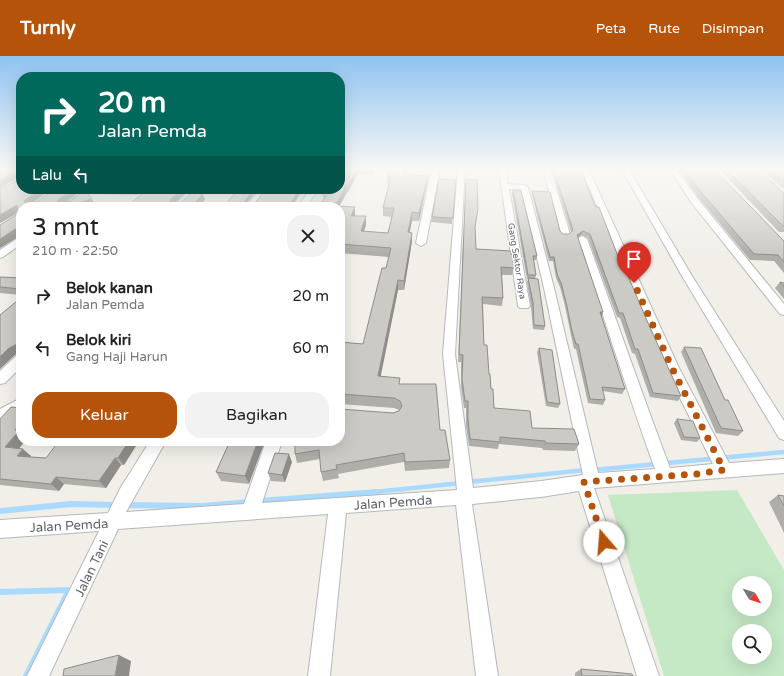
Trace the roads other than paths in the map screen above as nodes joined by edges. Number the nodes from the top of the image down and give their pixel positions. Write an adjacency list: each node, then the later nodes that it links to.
1 (430, 197): 11 (street)
2 (459, 197): 27 (street)
3 (507, 197): 14 (street, Gang Sektor Raya)
4 (527, 197): 26 (street)
5 (554, 197): 9 (street)
6 (597, 197): 23 (street)
7 (641, 197): 20 (street)
8 (692, 197): 15 (street)
9 (565, 234)
10 (582, 239): 25 (street)
11 (421, 242)
12 (16, 243): 13 (street)
13 (0, 254)
14 (524, 306)
15 (784, 311)
16 (16, 364): 17 (street)
17 (0, 379)
18 (16, 406): 19 (street)
19 (0, 416)
20 (784, 434)
21 (155, 446): 30 (street, Jalan Tani)
22 (272, 446): 29 (street)
23 (720, 463): 24 (street, Jalan Pemda); 25 (street, Jalan Pemda)
24 (784, 466)
25 (662, 467): 26 (street, Jalan Pemda)
26 (589, 476): 27 (street, Jalan Pemda); 35 (street)
27 (464, 490): 28 (street, Jalan Pemda); 34 (street)
28 (338, 506): 29 (street, Jalan Pemda); 33 (street)
29 (250, 512): 30 (street, Jalan Pemda)
30 (115, 517): 31 (street, Jalan Pemda); 32 (street, Jalan Tani)
31 (0, 529)
32 (38, 676)
33 (319, 676)
34 (487, 676)
35 (648, 676)

